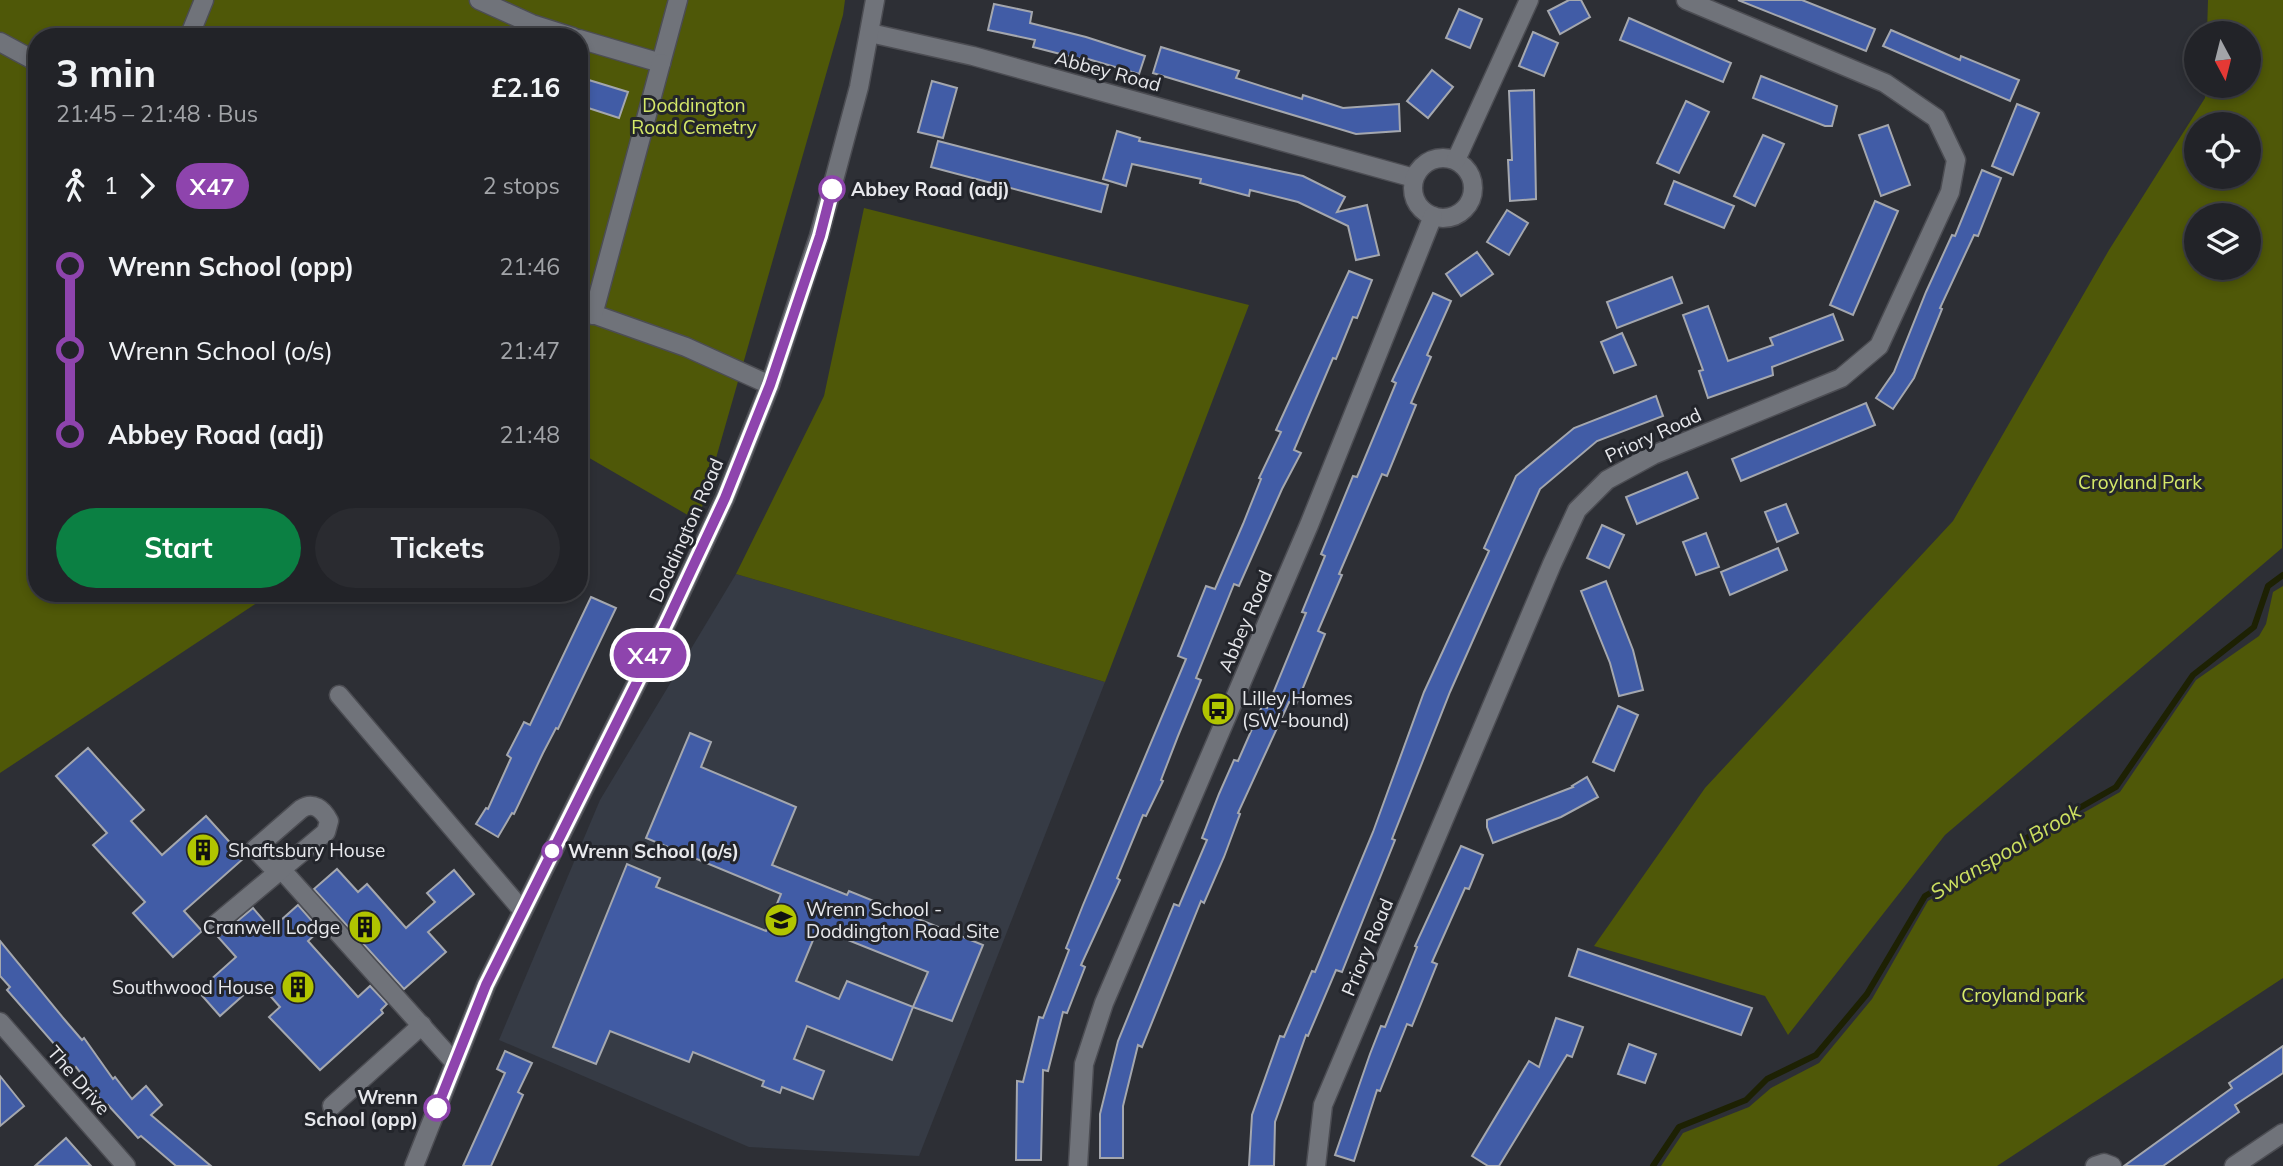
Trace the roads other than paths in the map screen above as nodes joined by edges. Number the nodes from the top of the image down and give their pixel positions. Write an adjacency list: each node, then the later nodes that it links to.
1 (204, 0): 7 (street)
2 (480, 0): 8 (street)
3 (678, 0): 13 (street)
4 (875, 0): 9 (street, Doddington Road)
5 (1529, 0): 14 (street)
6 (1686, 0): 31 (street, Priory Road)
7 (193, 28)
8 (545, 28)
9 (870, 33): 15 (street, Abbey Road); 19 (street, Doddington Road)
10 (588, 41): 13 (street)
11 (0, 42): 12 (street)
12 (28, 57)
13 (661, 63): 17 (street)
14 (1456, 160): 15 (street); 16 (street)
15 (1415, 178): 16 (street)
16 (1433, 216): 30 (street, Abbey Road)
17 (588, 305)
18 (588, 313): 19 (street)
19 (770, 385): 21 (street, Doddington Road)
20 (339, 695): 21 (street)
21 (522, 911): 25 (street, Doddington Road)
22 (216, 925): 24 (street)
23 (0, 1022): 28 (street, The Drive)
24 (422, 1025): 25 (street); 26 (street)
25 (455, 1063): 29 (street, Doddington Road)
26 (332, 1106)
27 (2283, 1133): 34 (street)
28 (126, 1166)
29 (414, 1166)
30 (1078, 1166)
31 (1315, 1166)
32 (2095, 1166): 33 (street)
33 (2112, 1166)
34 (2234, 1166)

